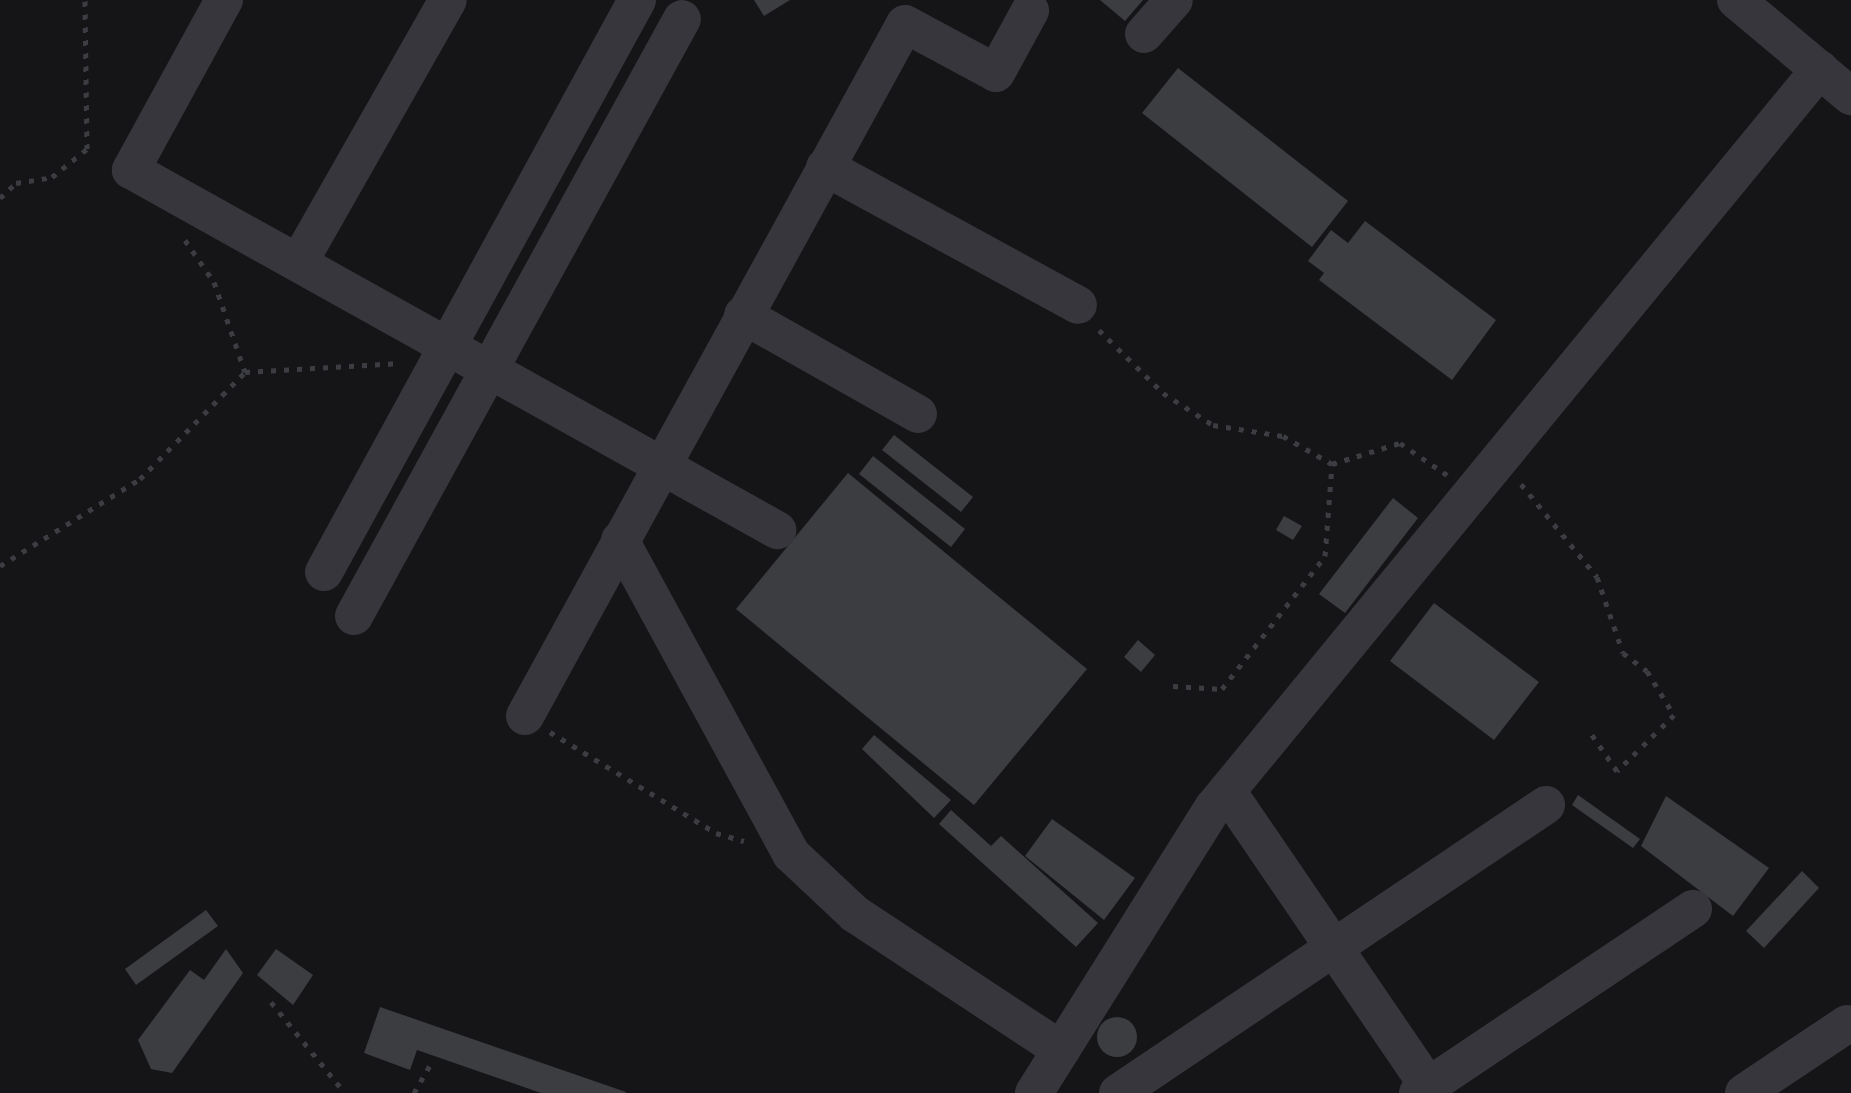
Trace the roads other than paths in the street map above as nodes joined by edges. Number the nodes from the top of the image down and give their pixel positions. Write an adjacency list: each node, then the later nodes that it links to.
1 (224, 0): 12 (street)
2 (448, 0): 12 (street)
3 (637, 0): 15 (street)
4 (1174, 0): 8 (street)
5 (1736, 0): 9 (street)
6 (1030, 10): 11 (street)
7 (682, 19): 16 (street)
8 (1144, 34)
9 (1820, 69): 10 (street); 24 (street)
10 (1851, 96)
11 (826, 167): 13 (street); 14 (street)
12 (299, 262): 15 (street)
13 (1078, 306)
14 (744, 315): 17 (street); 18 (street)
15 (440, 355): 16 (street); 21 (street)
16 (493, 369): 18 (street); 22 (street)
17 (918, 414)
18 (662, 462): 19 (street); 20 (street)
19 (777, 530)
20 (620, 540): 23 (street); 29 (street)
21 (324, 572)
22 (354, 616)
23 (525, 716)
24 (1227, 790): 27 (street); 29 (street)
25 (1546, 805): 27 (street)
26 (1693, 909): 30 (street)
27 (1334, 948): 30 (street); 32 (street)
28 (1848, 1024): 33 (street)
29 (1060, 1050): 31 (street)
30 (1426, 1091)
31 (1034, 1093)
32 (1118, 1093)
33 (1744, 1093)

